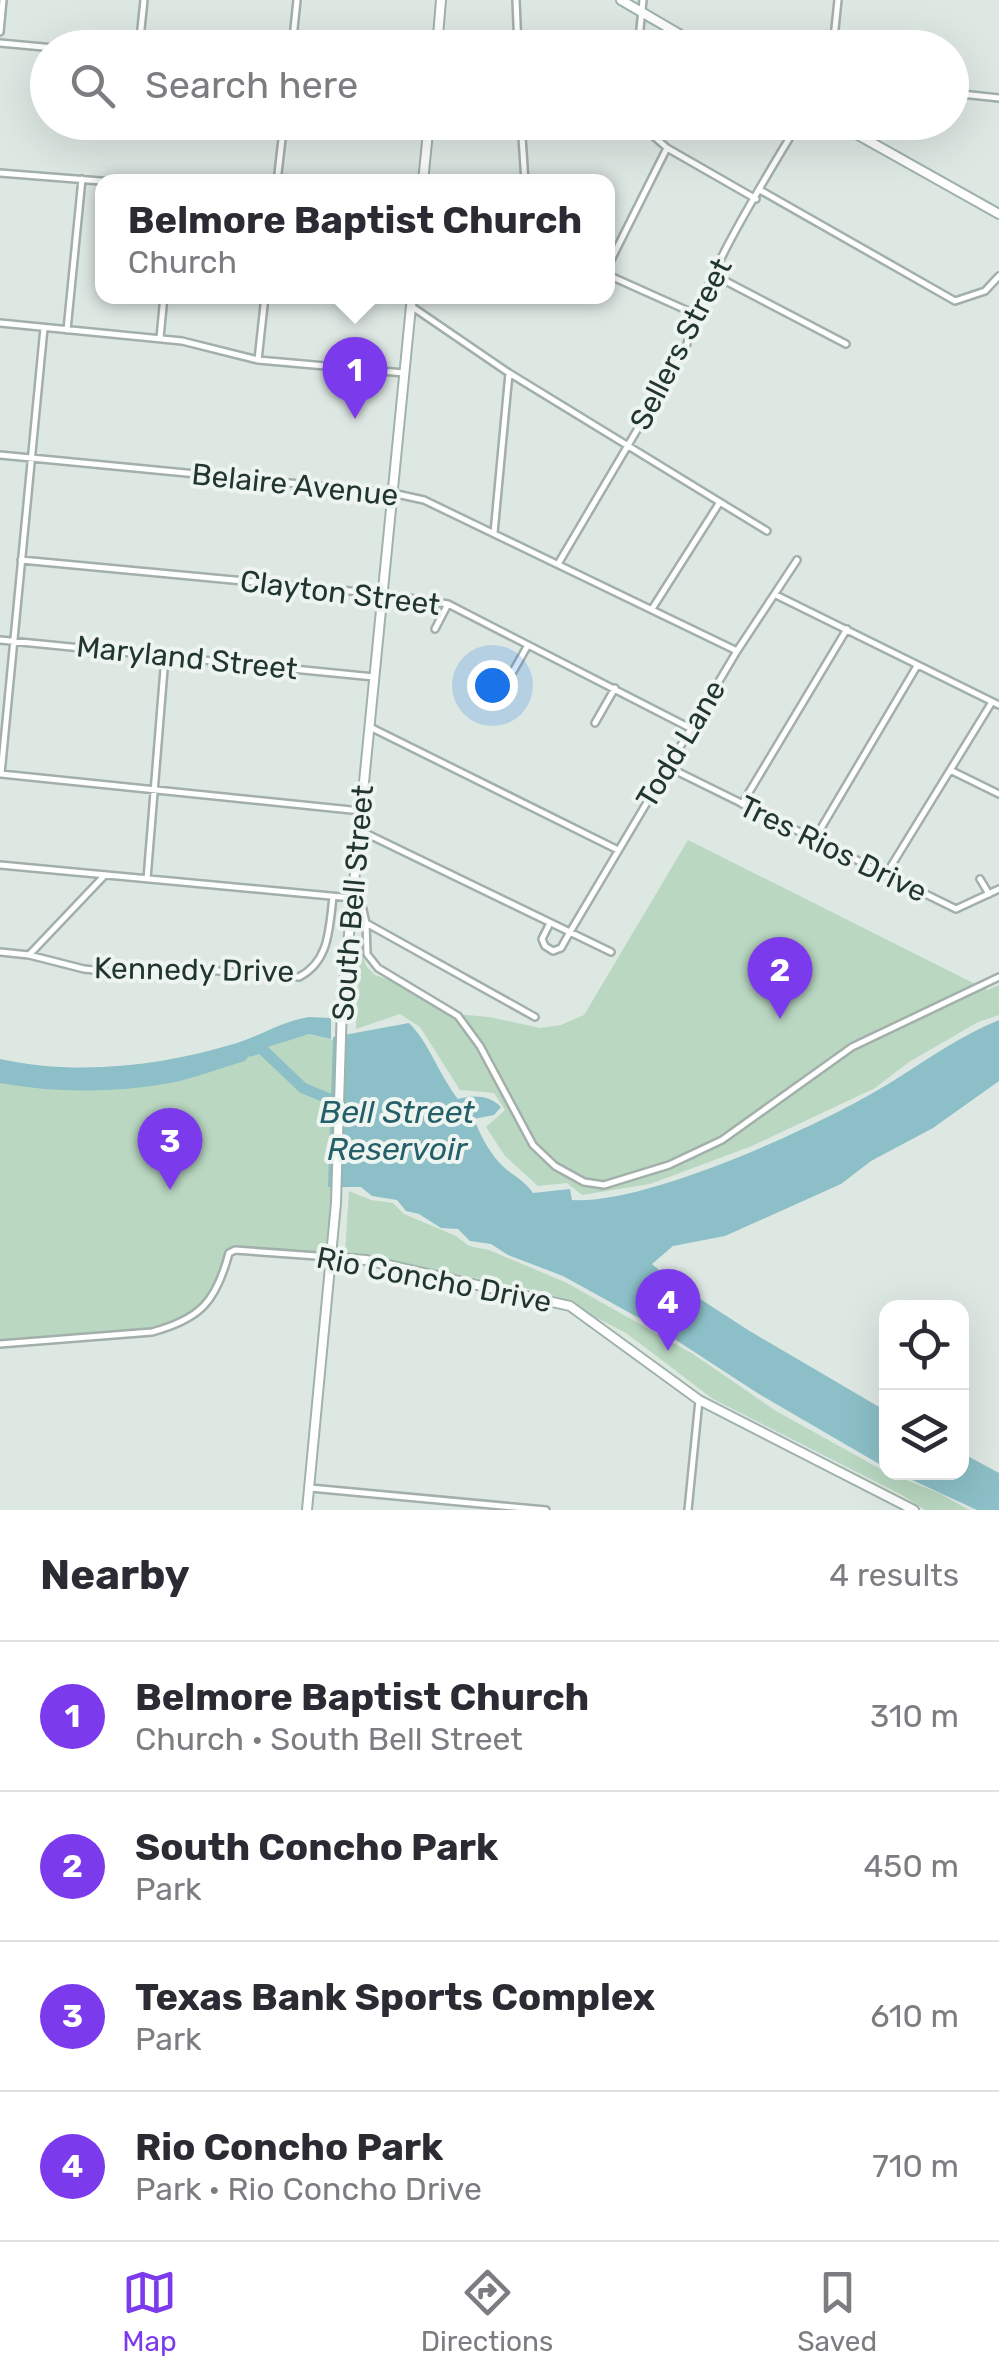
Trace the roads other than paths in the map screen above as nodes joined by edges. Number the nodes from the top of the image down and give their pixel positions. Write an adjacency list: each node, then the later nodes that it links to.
1 (3, 0): 17 (street)
2 (144, 0): 10 (street)
3 (298, 0): 11 (street)
4 (442, 0): 12 (main road)
5 (516, 0): 13 (street)
6 (621, 0): 9 (main road)
7 (643, 0): 9 (street)
8 (838, 0): 16 (street)
9 (642, 12): 14 (street); 15 (main road)
10 (142, 30)
11 (294, 30)
12 (438, 30)
13 (517, 30)
14 (640, 30)
15 (672, 30)
16 (835, 30)
17 (0, 32)
18 (0, 43): 19 (street)
19 (30, 46)
20 (969, 95): 21 (street)
21 (999, 98)
22 (282, 140): 30 (street)
23 (427, 140): 31 (main road)
24 (522, 140): 32 (street)
25 (658, 140): 28 (street)
26 (788, 140): 35 (street, Sellers Street)
27 (867, 140): 37 (main road)
28 (667, 148): 36 (street); 38 (street)
29 (0, 173): 33 (street)
30 (278, 174)
31 (424, 174)
32 (524, 174)
33 (82, 179): 34 (street); 49 (street)
34 (95, 180)
35 (759, 190): 36 (street, Sellers Street); 40 (street)
36 (756, 198): 39 (street, Sellers Street)
37 (999, 214)
38 (615, 252)
39 (714, 275): 46 (street, Sellers Street); 51 (street)
40 (999, 276)
41 (615, 279): 46 (street)
42 (163, 304): 50 (street)
43 (263, 304): 52 (street)
44 (411, 304): 53 (main road, South Bell Street)
45 (415, 304): 54 (street)
46 (695, 314): 55 (street, Sellers Street)
47 (0, 322): 48 (street)
48 (44, 328): 49 (street); 57 (street)
49 (67, 330): 50 (street)
50 (160, 338): 52 (street)
51 (846, 344)
52 (258, 360): 53 (street)
53 (404, 373): 58 (main road, South Bell Street)
54 (510, 373): 55 (street); 61 (street)
55 (630, 444): 59 (street); 64 (street, Sellers Street)
56 (0, 455): 57 (street, Belaire Avenue)
57 (32, 458): 58 (street, Belaire Avenue); 62 (street)
58 (392, 493): 61 (street, Belaire Avenue); 65 (main road, South Bell Street)
59 (720, 502): 60 (street); 68 (street)
60 (767, 530)
61 (494, 532): 64 (street, Belaire Avenue)
62 (21, 560): 65 (street, Clayton Street); 72 (street)
63 (797, 560): 66 (street, Todd Lane)
64 (558, 564): 68 (street, Belaire Avenue)
65 (382, 594): 67 (street, Clayton Street); 77 (main road, South Bell Street)
66 (776, 594): 70 (street); 74 (street, Todd Lane)
67 (448, 604): 69 (street); 73 (street, Clayton Street)
68 (652, 610): 74 (street, Belaire Avenue)
69 (435, 629)
70 (847, 630): 76 (street); 90 (street)
71 (0, 640): 72 (street, Maryland Street)
72 (14, 641): 75 (street, Maryland Street); 87 (street)
73 (528, 645): 78 (street); 79 (street, Clayton Street)
74 (737, 651): 84 (street, Todd Lane)
75 (165, 657): 77 (street, Maryland Street); 88 (street)
76 (917, 666): 80 (street); 93 (street)
77 (374, 676): 83 (main road, South Bell Street)
78 (507, 682)
79 (614, 688): 82 (street); 84 (street, Clayton Street)
80 (992, 702): 81 (street); 86 (street)
81 (999, 706)
82 (594, 723)
83 (369, 726): 91 (main road, South Bell Street); 94 (street)
84 (690, 728): 85 (street, Todd Lane)
85 (668, 767): 90 (street, Tres Rios Drive); 94 (street, Todd Lane)
86 (950, 770): 89 (street); 97 (street)
87 (0, 774): 88 (street)
88 (154, 790): 91 (street); 98 (street)
89 (999, 794)
90 (742, 804): 93 (street, Tres Rios Drive)
91 (361, 811): 92 (main road, South Bell Street)
92 (359, 830): 103 (main road, South Bell Street); 104 (street)
93 (814, 840): 97 (street, Tres Rios Drive)
94 (618, 850): 106 (street, Todd Lane)
95 (0, 865): 96 (street)
96 (105, 874): 98 (street); 109 (street)
97 (885, 876): 101 (street, Tres Rios Drive)
98 (147, 878): 102 (street)
99 (980, 880): 101 (street)
100 (999, 890): 101 (street, Tres Rios Drive)
101 (989, 894)
102 (333, 897): 103 (street); 109 (street, Kennedy Drive)
103 (352, 898): 105 (street); 112 (main road, South Bell Street)
104 (550, 922): 106 (street); 106 (street)
105 (366, 923): 110 (street); 111 (street)
106 (570, 932): 108 (street)
107 (0, 952): 109 (street, Kennedy Drive)
108 (611, 952)
109 (29, 955)
110 (999, 977)
111 (535, 1017)
112 (331, 1257): 113 (street, Rio Concho Drive); 114 (main road, Rio Concho Drive); 115 (main road, South Bell Street)
113 (0, 1344)
114 (699, 1400): 120 (street); 121 (main road, Rio Concho Drive)
115 (309, 1488): 116 (street); 117 (main road, South Bell Street)
116 (432, 1500): 118 (street); 119 (street)
117 (307, 1510)
118 (432, 1510)
119 (546, 1510)
120 (688, 1510)
121 (914, 1510)

